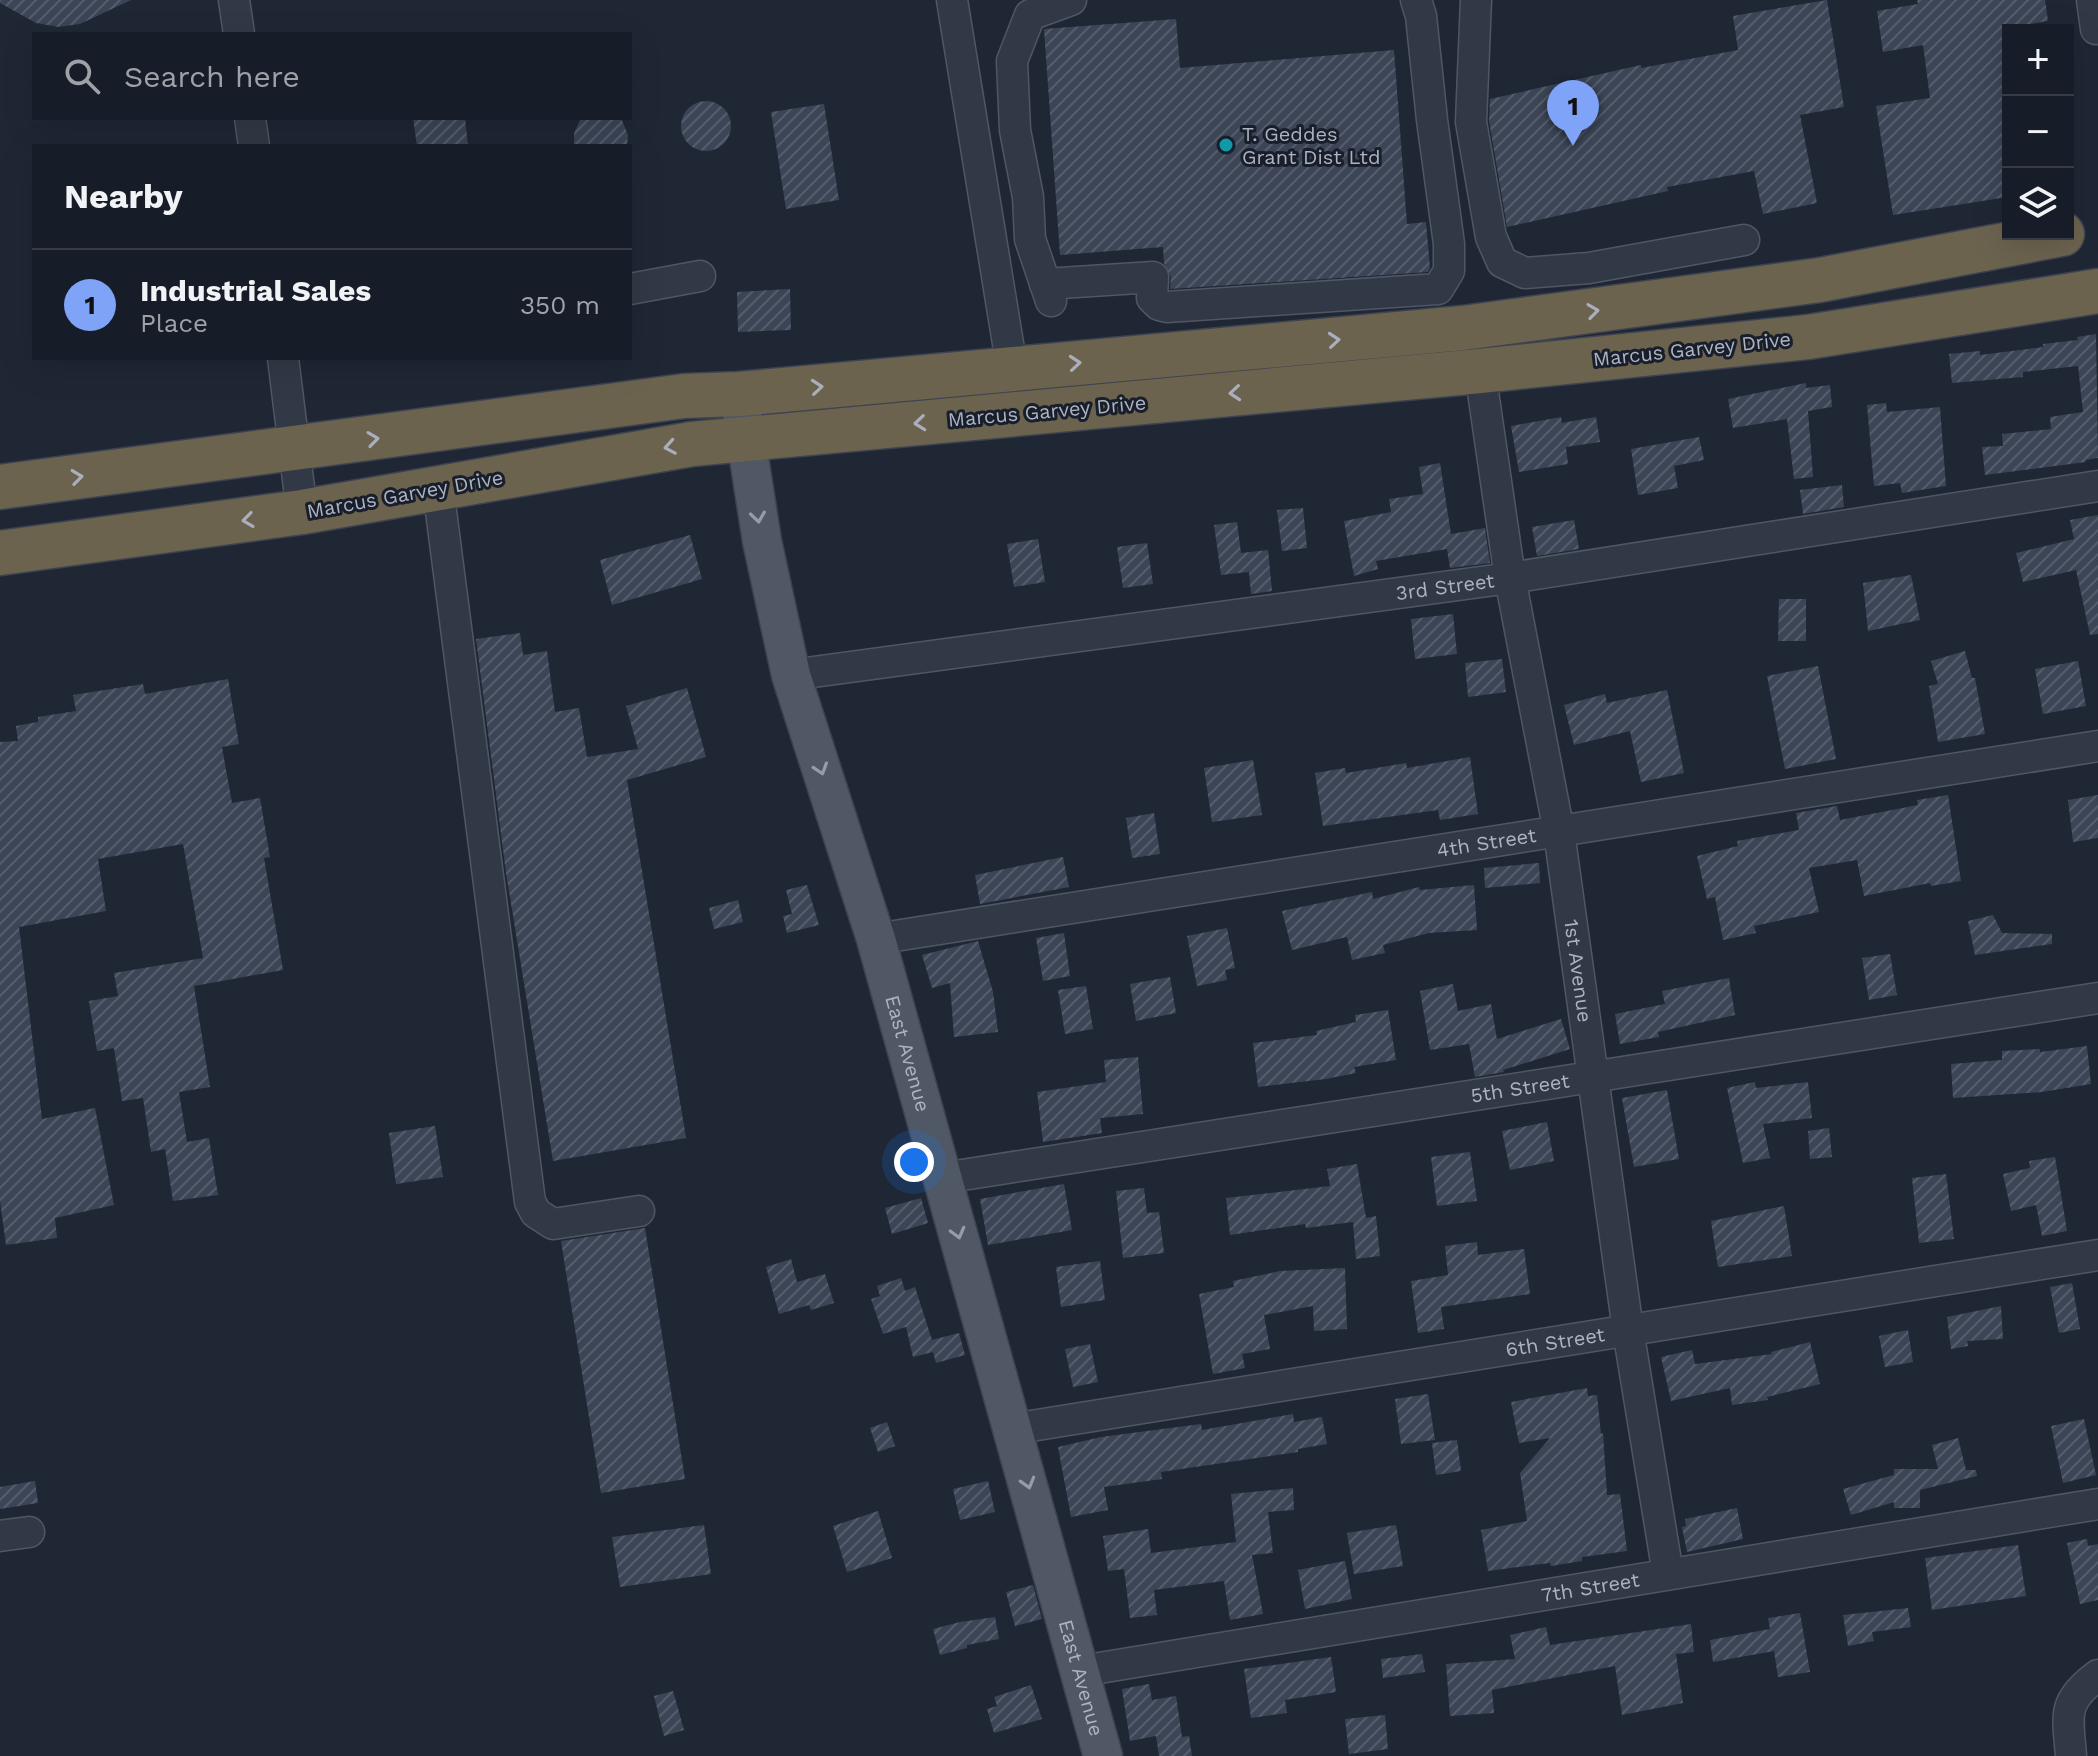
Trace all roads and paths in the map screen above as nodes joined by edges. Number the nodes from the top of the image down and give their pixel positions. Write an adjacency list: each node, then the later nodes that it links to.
1 (234, 0): 6 (street)
2 (952, 0): 20 (street)
3 (1071, 0): 17 (street)
4 (1416, 0): 17 (street)
5 (1476, 0): 11 (street)
6 (239, 32)
7 (250, 120): 8 (street)
8 (254, 144)
9 (2098, 227): 10 (highway)
10 (2074, 232)
11 (1744, 240)
12 (2033, 240): 17 (highway, one-way to 12)
13 (2098, 274): 18 (highway)
14 (700, 276): 15 (street)
15 (632, 289)
16 (2098, 291): 18 (highway, Marcus Garvey Drive)
17 (1444, 309): 20 (highway, one-way to 17)
18 (1782, 339): 21 (highway, Marcus Garvey Drive)
19 (283, 360): 24 (street)
20 (1012, 368): 22 (highway, one-way to 20)
21 (1480, 371): 23 (highway, Marcus Garvey Drive, one-way to 23); 30 (street, 1st Avenue)
22 (739, 394): 23 (main road, East Avenue); 24 (highway, one-way to 22)
23 (747, 440): 27 (highway, Marcus Garvey Drive, one-way to 27); 31 (main road, East Avenue, one-way to 31)
24 (296, 449): 26 (highway, one-way to 24); 28 (street)
25 (2098, 486): 30 (street, 3rd Street)
26 (0, 487)
27 (438, 488): 28 (highway, Marcus Garvey Drive); 38 (street)
28 (302, 512): 29 (highway, Marcus Garvey Drive, one-way to 29)
29 (0, 553)
30 (1510, 578): 31 (street, 3rd Street); 33 (street, 1st Avenue)
31 (791, 675): 34 (main road, East Avenue, one-way to 34)
32 (2098, 746): 33 (street, 4th Street)
33 (1559, 832): 34 (street, 4th Street); 36 (street, 1st Avenue)
34 (876, 939): 37 (main road, East Avenue)
35 (2098, 998): 36 (street, 5th Street)
36 (1591, 1077): 37 (street, 5th Street); 40 (street, 1st Avenue)
37 (943, 1178): 41 (main road, East Avenue, one-way to 41)
38 (639, 1211)
39 (2098, 1255): 40 (street, 6th Street)
40 (1628, 1330): 41 (street, 6th Street); 43 (street, 1st Avenue)
41 (1012, 1429): 44 (main road, East Avenue, one-way to 44)
42 (2098, 1504): 43 (street, 7th Street)
43 (1668, 1574): 44 (street, 7th Street)
44 (1081, 1671): 46 (main road, East Avenue)
45 (2098, 1675): 47 (street)
46 (1103, 1756)
47 (2071, 1756)

